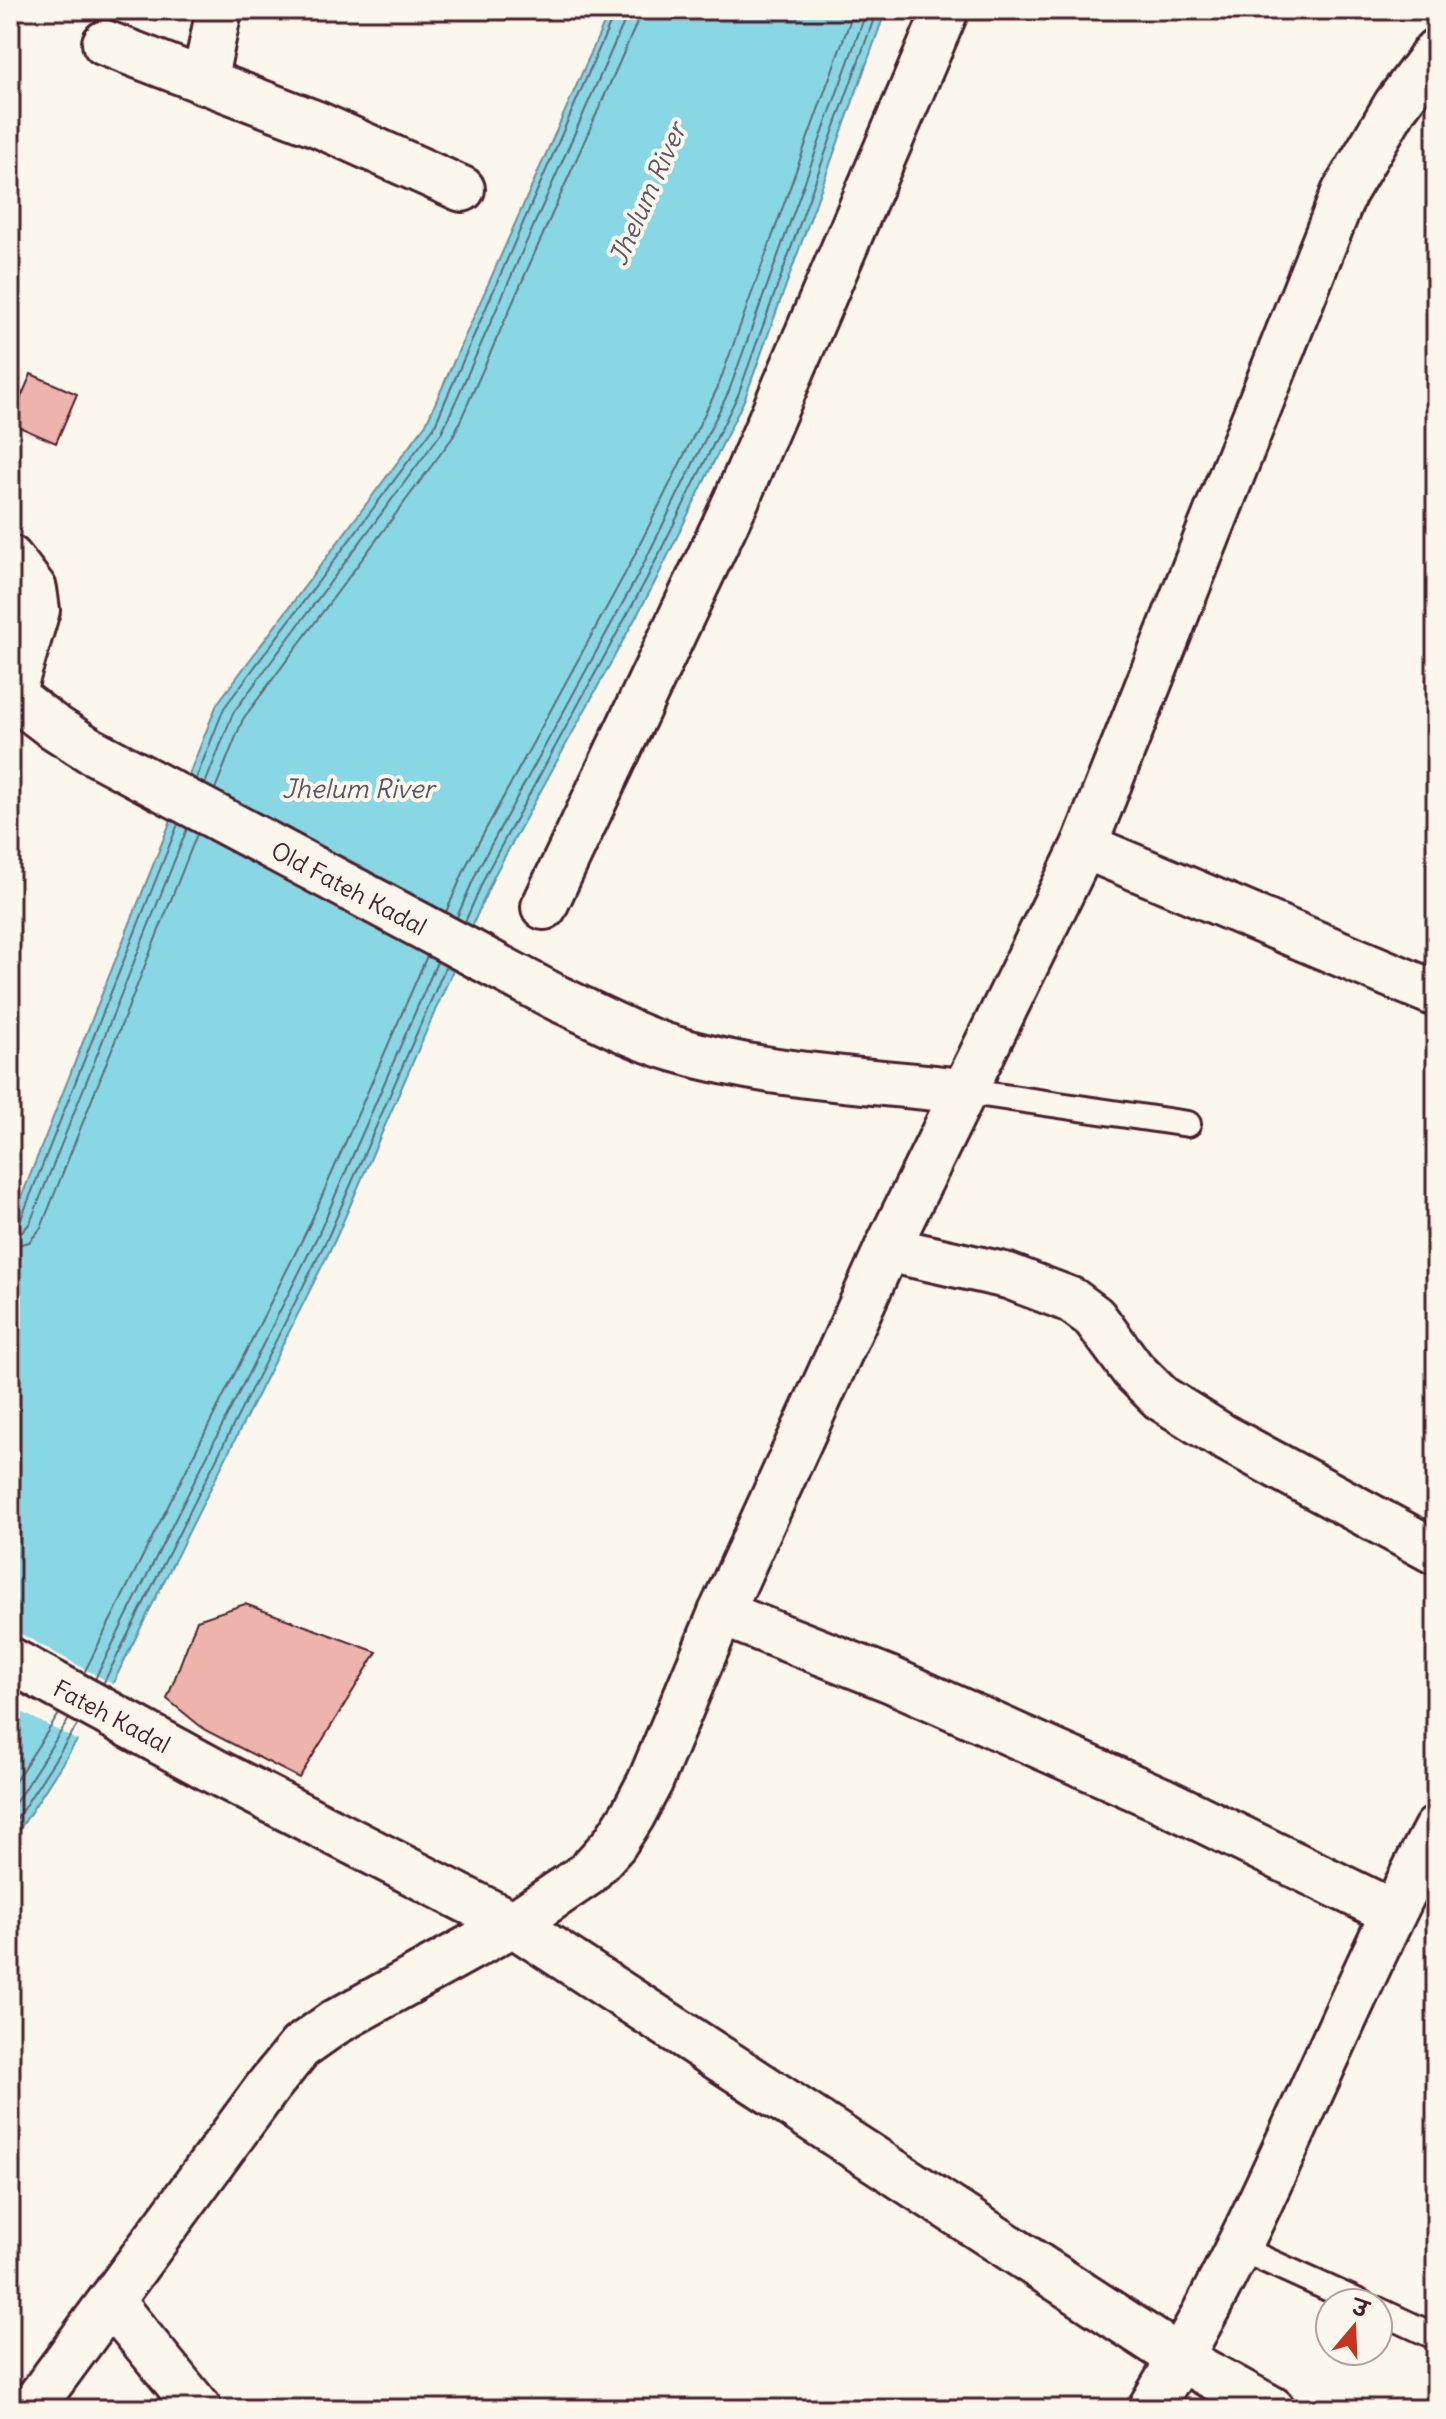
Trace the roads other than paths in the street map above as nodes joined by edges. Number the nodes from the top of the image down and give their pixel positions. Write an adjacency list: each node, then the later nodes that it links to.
1 (219, 10): 5 (street)
2 (946, 10): 10 (street)
3 (105, 43): 5 (street)
4 (1436, 51): 9 (street)
5 (204, 82): 6 (street)
6 (462, 189)
7 (10, 558): 8 (street)
8 (11, 698): 12 (street, Old Fateh Kadal)
9 (1084, 846): 11 (street); 12 (street)
10 (544, 907)
11 (1436, 994)
12 (963, 1091): 13 (lane); 14 (street)
13 (1188, 1124)
14 (887, 1249): 15 (street); 16 (street)
15 (1436, 1552)
16 (721, 1613): 19 (street); 20 (street)
17 (10, 1660): 20 (street, Fateh Kadal)
18 (1436, 1829): 19 (street)
19 (1392, 1912): 21 (street)
20 (513, 1924): 23 (street); 26 (street, Fateh Kadal)
21 (1239, 2248): 22 (lane); 26 (street)
22 (1326, 2287)
23 (112, 2303): 27 (street); 28 (street)
24 (1394, 2317): 25 (lane)
25 (1436, 2337)
26 (1181, 2359): 29 (street); 30 (street, Fateh Kadal)
27 (31, 2409)
28 (199, 2409)
29 (1150, 2409)
30 (1272, 2409)

